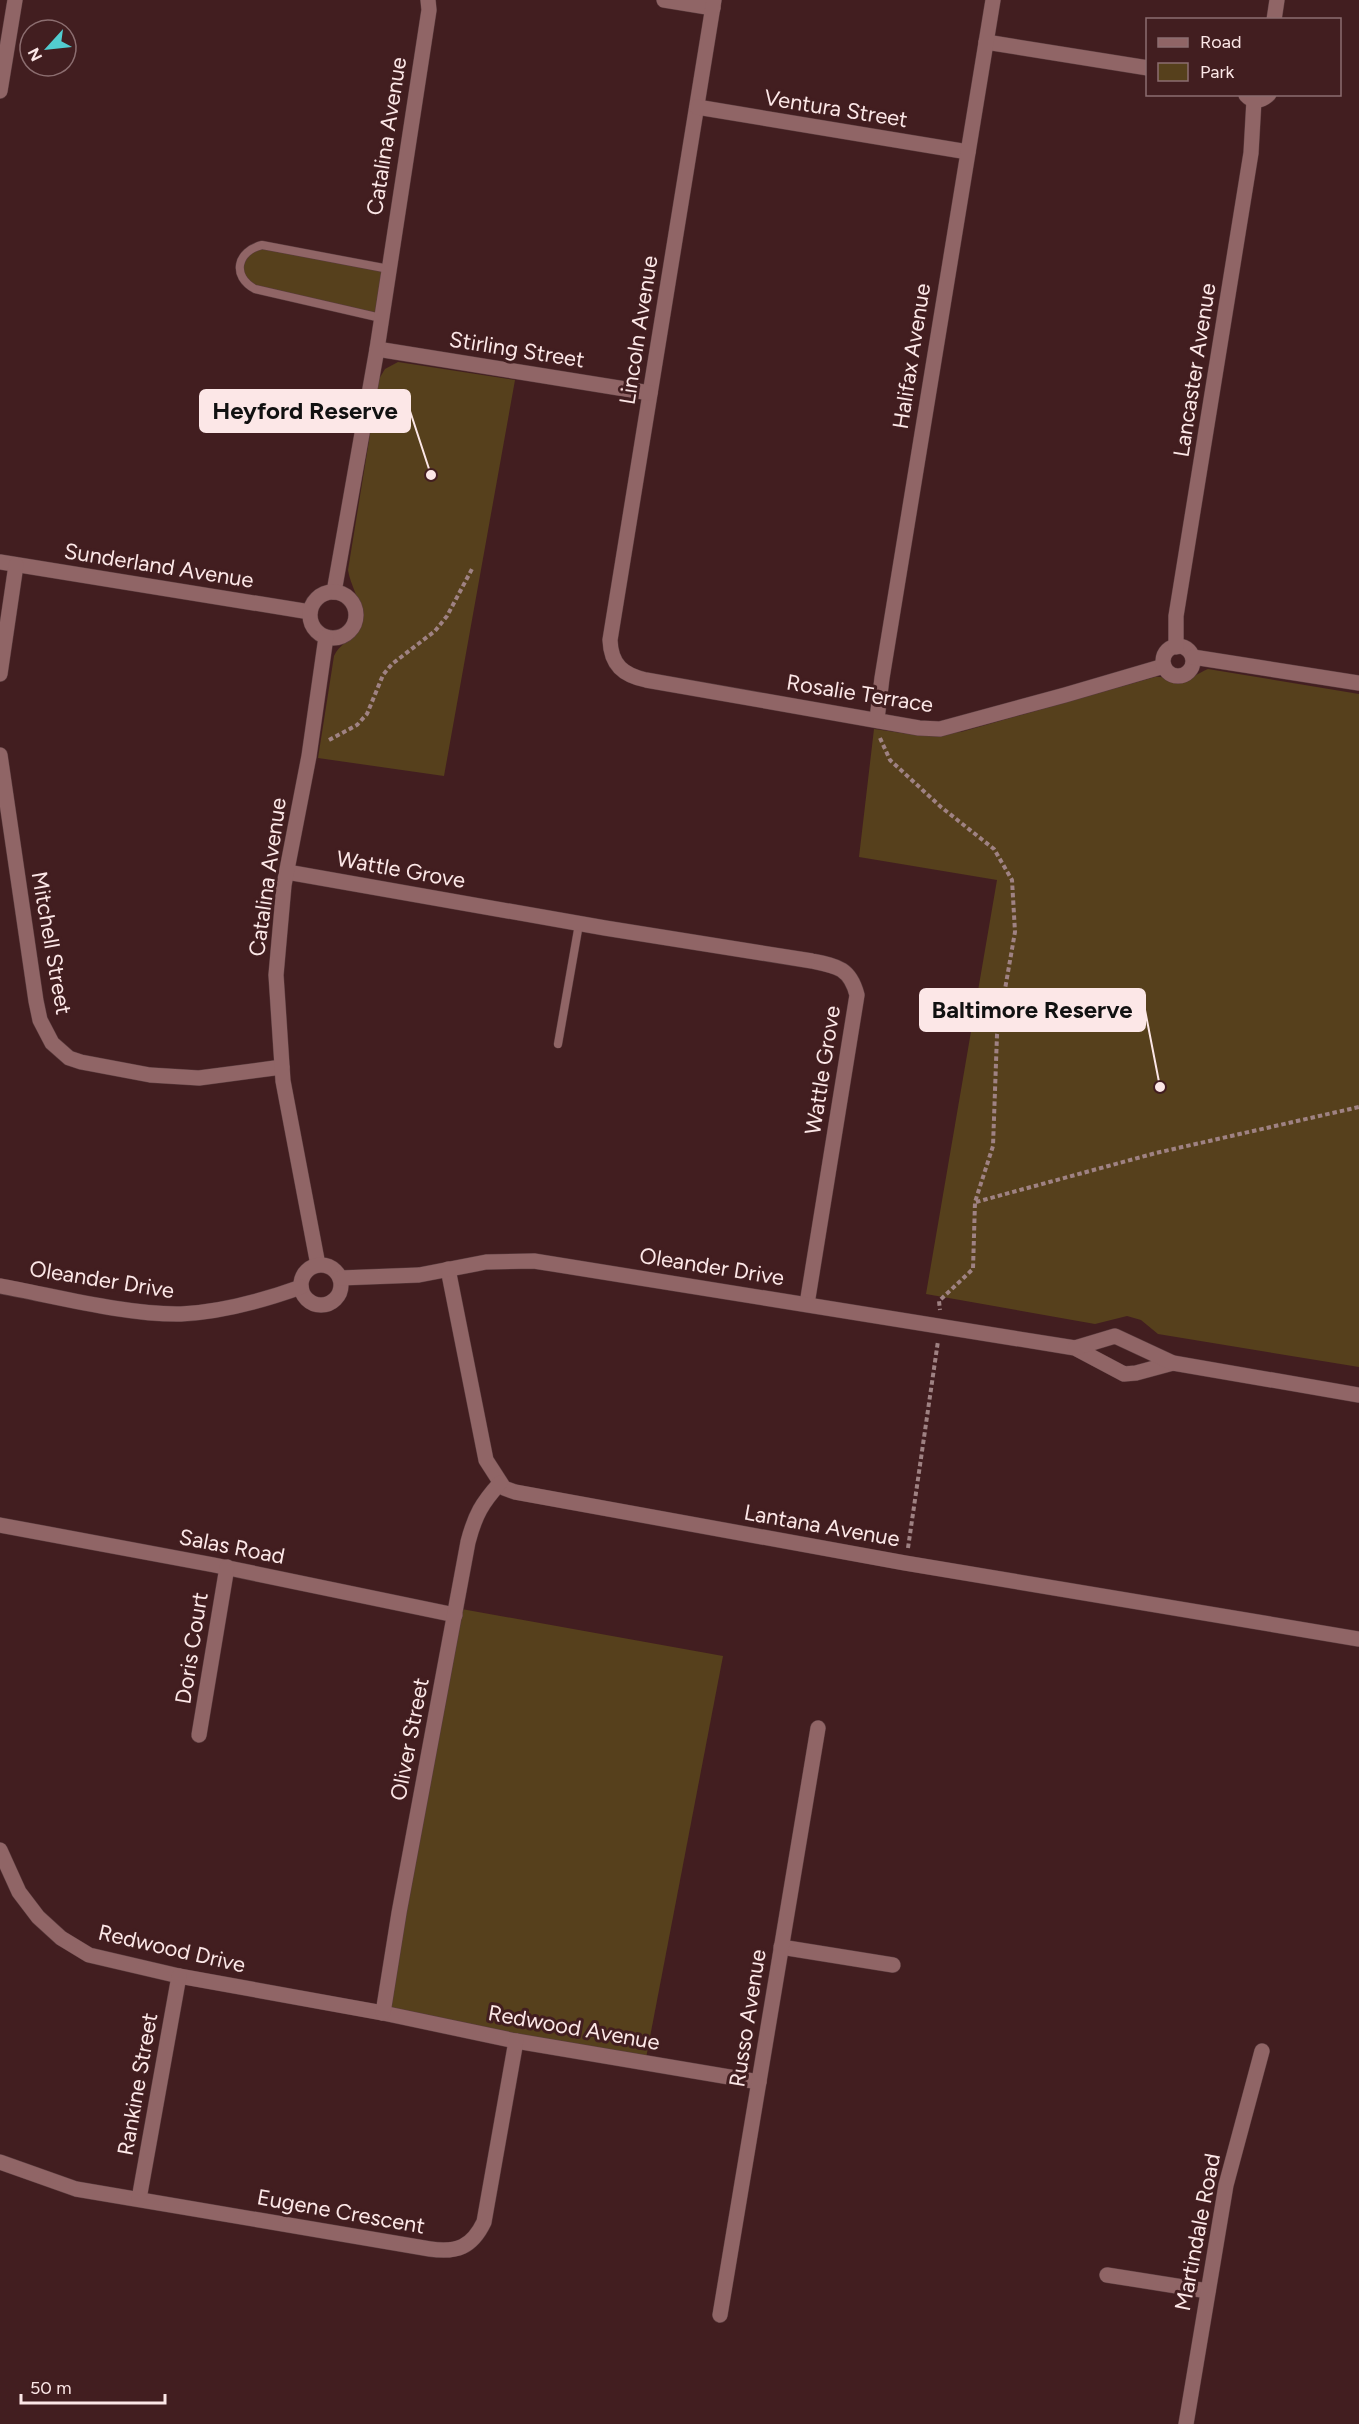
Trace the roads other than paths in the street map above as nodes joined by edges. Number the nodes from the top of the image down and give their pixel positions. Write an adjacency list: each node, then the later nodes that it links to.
1 (15, 0): 10 (street)
2 (664, 0): 6 (street)
3 (993, 0): 8 (street, Halifax Avenue)
4 (1277, 0): 7 (street)
5 (430, 3): 15 (street, Catalina Avenue)
6 (713, 4): 13 (street, Lincoln Avenue)
7 (1274, 18)
8 (986, 42): 9 (street); 14 (street, Halifax Avenue)
9 (1146, 68)
10 (0, 92)
11 (1267, 96): 12 (street)
12 (1250, 97): 24 (street, Lancaster Avenue)
13 (697, 107): 14 (street, Ventura Street); 18 (street, Lincoln Avenue)
14 (968, 152): 30 (street, Halifax Avenue)
15 (389, 269): 16 (street, Catalina Avenue); 16 (lane)
16 (381, 318): 17 (street, Catalina Avenue)
17 (376, 348): 18 (street, Stirling Street); 21 (street, Catalina Avenue)
18 (650, 393): 26 (street, Lincoln Avenue)
19 (0, 562): 20 (street, Sunderland Avenue)
20 (16, 565): 22 (street, Sunderland Avenue); 28 (street)
21 (334, 592): 22 (street); 23 (street)
22 (310, 612): 23 (street)
23 (326, 637): 33 (street, Catalina Avenue)
24 (1176, 647): 25 (street); 27 (street)
25 (1193, 657): 27 (street); 29 (street)
26 (617, 666): 30 (street, Rosalie Terrace)
27 (1164, 666): 30 (street, Rosalie Terrace)
28 (0, 674)
29 (1359, 683)
30 (877, 719)
31 (0, 755): 32 (street, Mitchell Street)
32 (3, 802): 36 (street, Mitchell Street)
33 (287, 872): 34 (street, Wattle Grove); 36 (street, Catalina Avenue)
34 (579, 924): 35 (lane); 42 (street, Wattle Grove)
35 (558, 1044)
36 (282, 1067): 37 (street, Catalina Avenue)
37 (318, 1265): 39 (street); 41 (street)
38 (448, 1269): 39 (street, Oleander Drive); 42 (street, Oleander Drive); 46 (street)
39 (340, 1278): 41 (street)
40 (0, 1286): 41 (street, Oleander Drive)
41 (301, 1287)
42 (807, 1304): 43 (street, Oleander Drive)
43 (1075, 1348): 44 (street, Oleander Drive); 44 (street, Oleander Drive)
44 (1173, 1363): 45 (street, Oleander Drive)
45 (1359, 1395)
46 (500, 1483): 49 (street, Oliver Street); 50 (street, Lantana Avenue)
47 (0, 1528): 48 (street, Salas Road)
48 (227, 1567): 49 (street, Salas Road); 52 (street, Doris Court)
49 (455, 1615): 57 (street, Oliver Street)
50 (1359, 1639)
51 (818, 1728): 54 (street, Russo Avenue)
52 (199, 1735)
53 (0, 1850): 56 (street, Redwood Drive)
54 (781, 1947): 55 (street); 60 (street, Russo Avenue)
55 (893, 1965)
56 (179, 1976): 57 (street, Redwood Drive); 62 (street, Rankine Street)
57 (383, 2013): 58 (street, Redwood Avenue)
58 (516, 2041): 60 (street, Redwood Avenue); 62 (street, Eugene Crescent)
59 (1262, 2051): 64 (street, Martindale Road)
60 (759, 2082): 65 (street, Russo Avenue)
61 (0, 2162): 62 (street, Eugene Crescent)
62 (139, 2199)
63 (1107, 2275): 64 (street)
64 (1208, 2291): 66 (street, Martindale Road)
65 (720, 2315)
66 (1186, 2424)

